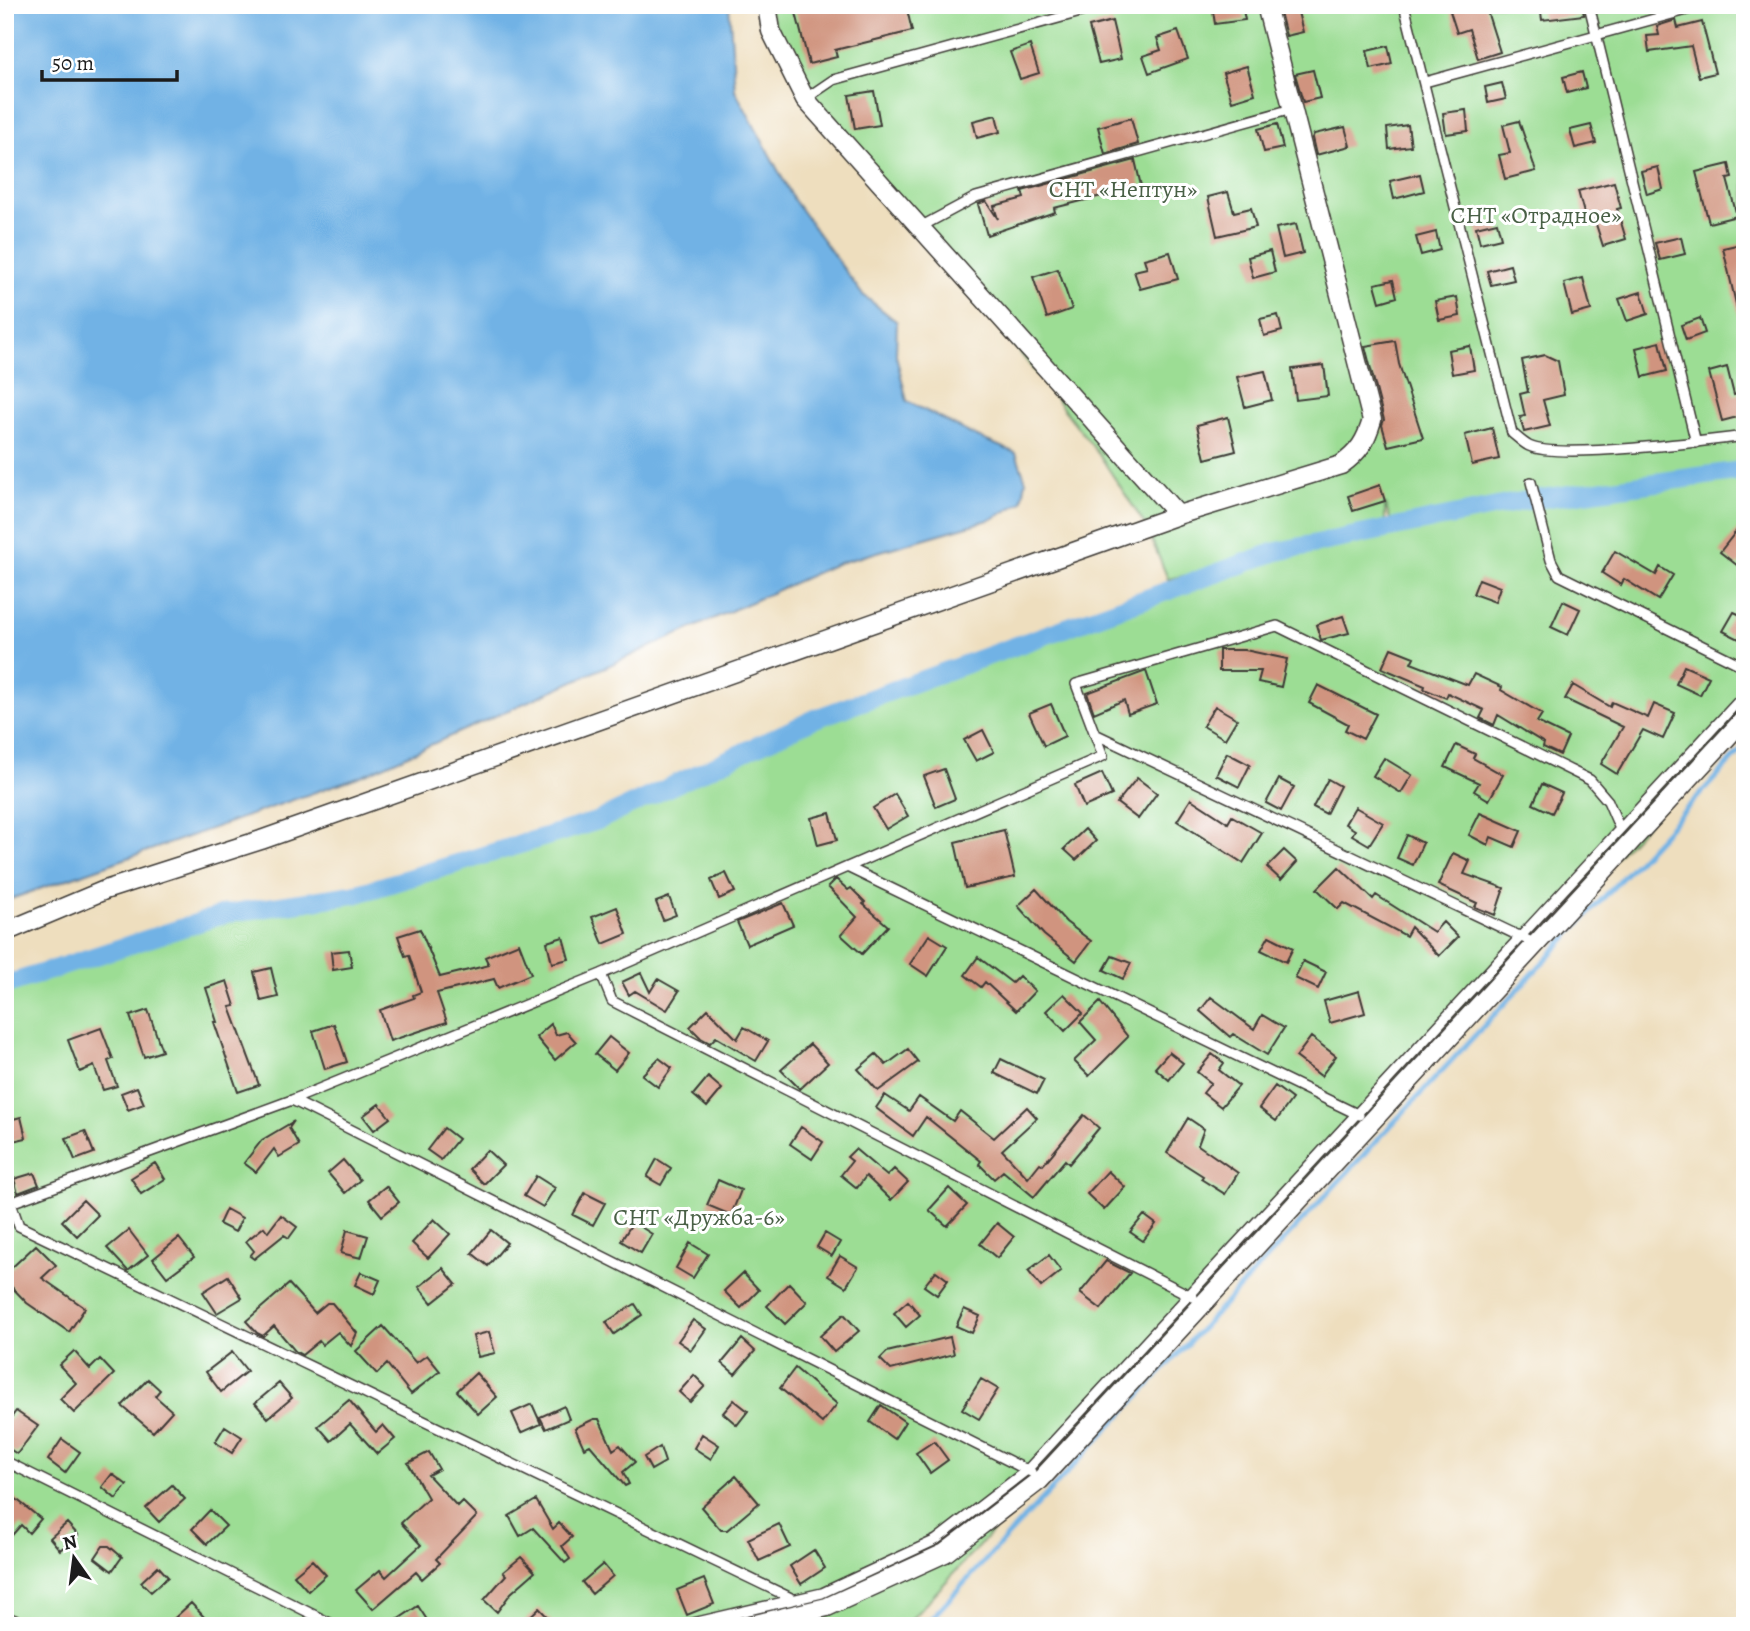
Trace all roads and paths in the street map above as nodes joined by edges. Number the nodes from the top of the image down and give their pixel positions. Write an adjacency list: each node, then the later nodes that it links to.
1 (767, 5): 9 (street)
2 (1106, 5): 9 (lane)
3 (1266, 5): 10 (street)
4 (1404, 5): 8 (lane)
5 (1589, 5): 7 (lane)
6 (1705, 5): 7 (lane)
7 (1596, 35): 8 (lane); 13 (lane)
8 (1425, 82): 13 (lane)
9 (805, 99): 11 (street)
10 (1292, 109): 11 (lane); 15 (street)
11 (922, 226): 15 (street)
12 (1745, 436): 13 (lane)
13 (1696, 443)
14 (1531, 482): 16 (lane)
15 (1178, 515): 22 (street)
16 (1745, 667)
17 (1745, 694): 20 (lane)
18 (1745, 718): 23 (street)
19 (1095, 734): 20 (lane); 21 (lane); 23 (lane)
20 (1620, 830): 23 (lane)
21 (847, 867): 24 (lane); 26 (lane)
22 (5, 932)
23 (1528, 940): 26 (street)
24 (601, 974): 25 (lane); 28 (lane)
25 (292, 1100): 27 (lane); 30 (lane)
26 (1364, 1117): 28 (street)
27 (8, 1204): 31 (lane)
28 (1197, 1298): 30 (street)
29 (5, 1461): 34 (lane)
30 (1035, 1473): 31 (lane); 36 (street)
31 (793, 1599): 35 (lane)
32 (5, 1616): 33 (lane)
33 (29, 1626)
34 (336, 1626)
35 (680, 1626)
36 (747, 1626)

